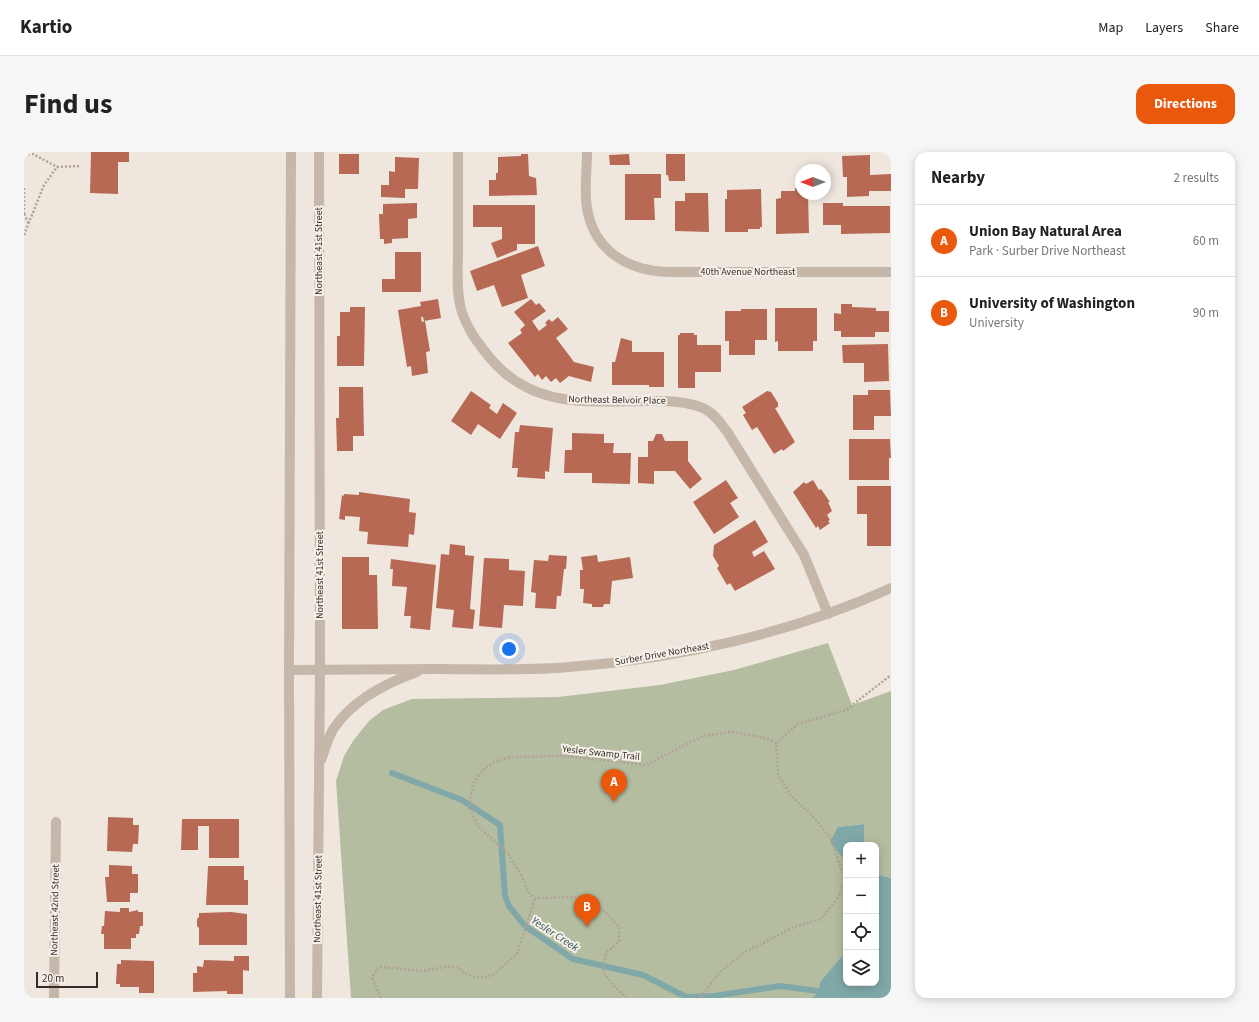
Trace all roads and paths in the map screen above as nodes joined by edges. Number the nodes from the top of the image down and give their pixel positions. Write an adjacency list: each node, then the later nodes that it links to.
1 (291, 152): 16 (street)
2 (319, 152): 17 (street, Northeast 41st Street)
3 (458, 152): 14 (street, Northeast Belvoir Place)
4 (587, 152): 12 (street, 40th Avenue Northeast)
5 (24, 154): 7 (path)
6 (81, 166): 7 (path)
7 (57, 168): 10 (path)
8 (24, 188): 9 (path)
9 (24, 214): 10 (path)
10 (29, 224): 11 (path)
11 (24, 235)
12 (891, 272)
13 (891, 588): 14 (street, Surber Drive Northeast)
14 (828, 614): 15 (street, Surber Drive Northeast)
15 (424, 669): 17 (street, Surber Drive Northeast); 20 (street, Surber Drive Northeast)
16 (289, 670): 17 (street, Surber Drive Northeast); 25 (street)
17 (320, 670): 20 (street, Northeast 41st Street)
18 (891, 675): 19 (path)
19 (776, 743): 22 (path, Yesler Swamp Trail); 28 (path)
20 (319, 766): 26 (street, Northeast 41st Street)
21 (56, 822): 24 (street, Northeast 42nd Street)
22 (535, 898): 23 (path); 27 (path)
23 (625, 997)
24 (54, 998)
25 (290, 998)
26 (317, 998)
27 (381, 998)
28 (700, 998)

